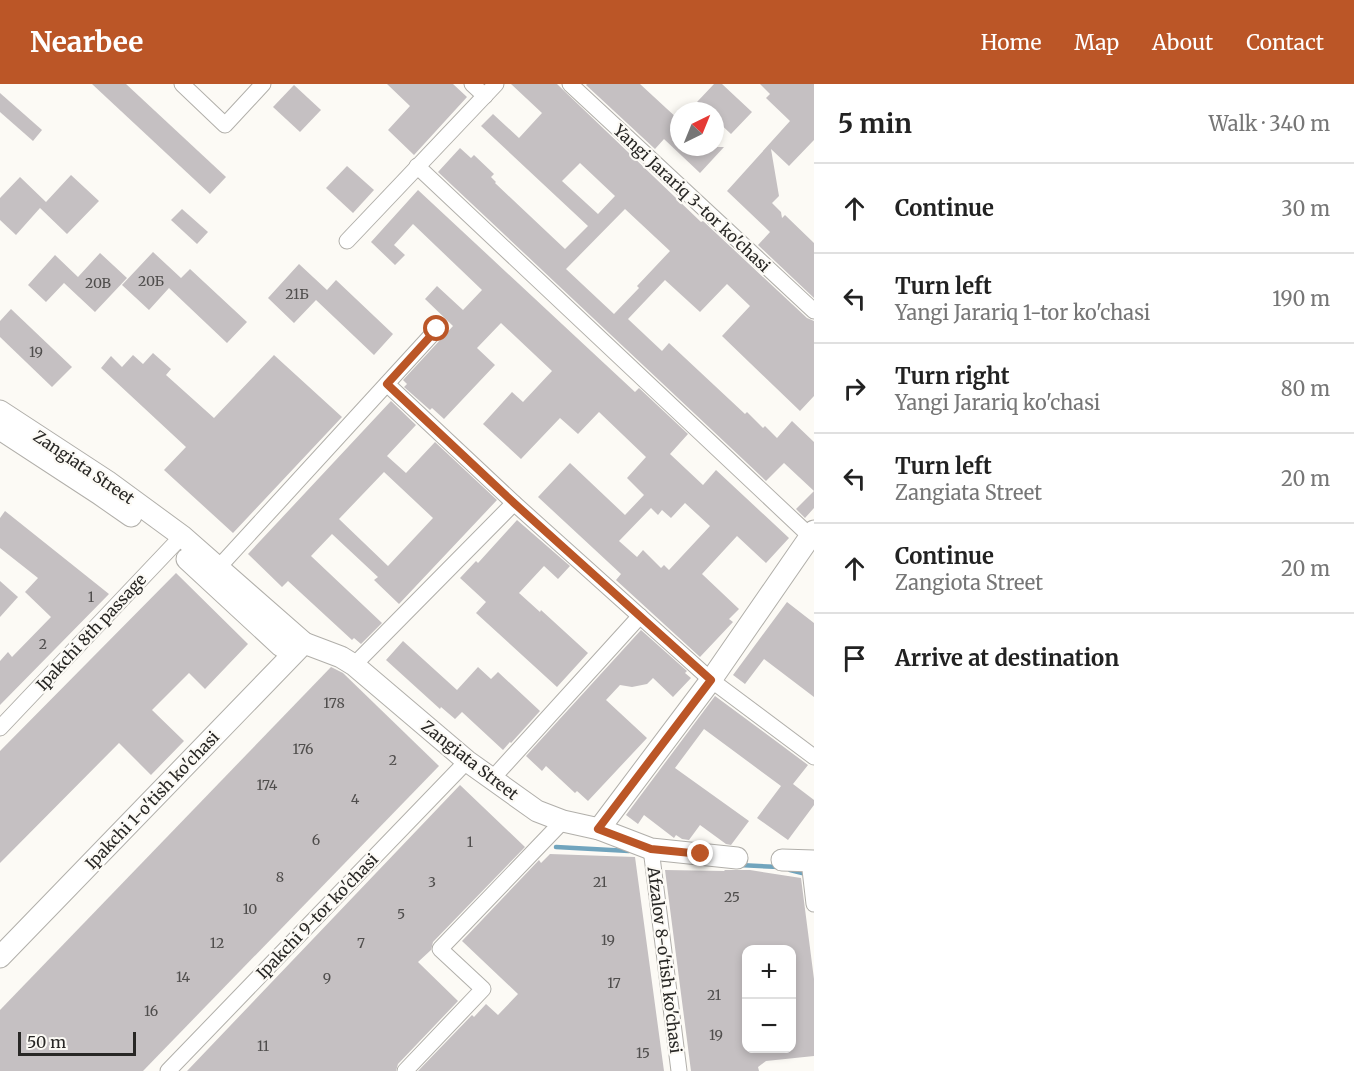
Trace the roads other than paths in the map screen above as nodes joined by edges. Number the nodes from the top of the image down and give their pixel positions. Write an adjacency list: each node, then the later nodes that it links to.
1 (182, 84): 2 (street)
2 (263, 84)
3 (472, 84): 6 (street)
4 (496, 84): 6 (street)
5 (570, 84): 9 (street, Yangi Jarariq 3-tor ko'chasi)
6 (485, 96): 7 (street)
7 (417, 166): 8 (street); 15 (street)
8 (346, 241)
9 (814, 311)
10 (437, 329): 11 (street)
11 (387, 384): 14 (street); 17 (street)
12 (0, 411): 16 (main road, Zangiata Street)
13 (0, 429): 16 (main road, Zangiata Street)
14 (514, 503): 18 (street); 21 (street)
15 (812, 534): 22 (main road)
16 (177, 541): 17 (main road, Zangiata Street); 20 (main road, Zangiata Street); 23 (street, Ipakchi 8th passage)
17 (218, 568): 19 (main road, Zangiata Street)
18 (640, 616): 22 (street); 26 (street)
19 (304, 643): 20 (main road, Zangiata Street); 21 (main road, Zangiata Street); 35 (main road, Ipakchi 1-o'tish ko'chasi)
20 (281, 646): 34 (main road, Ipakchi 1-o'tish ko'chasi)
21 (354, 665): 25 (main road, Zangiata Street)
22 (711, 680): 24 (street); 28 (main road)
23 (2, 723)
24 (814, 757)
25 (467, 760): 26 (main road, Zangiata Street); 36 (street, Ipakchi 9-tor ko'chasi)
26 (492, 779): 27 (main road, Zangiata Street)
27 (563, 821): 28 (main road, Zangiata Street); 37 (street)
28 (598, 829): 29 (main road, Zangiata Street)
29 (651, 849): 30 (main road, Zangiata Street); 38 (street, Afzalov 8-o'tish ko'chasi)
30 (737, 858)
31 (782, 860): 32 (main road)
32 (811, 861): 33 (street)
33 (814, 904)
34 (0, 937)
35 (0, 957)
36 (168, 1071)
37 (405, 1071)
38 (679, 1071)

